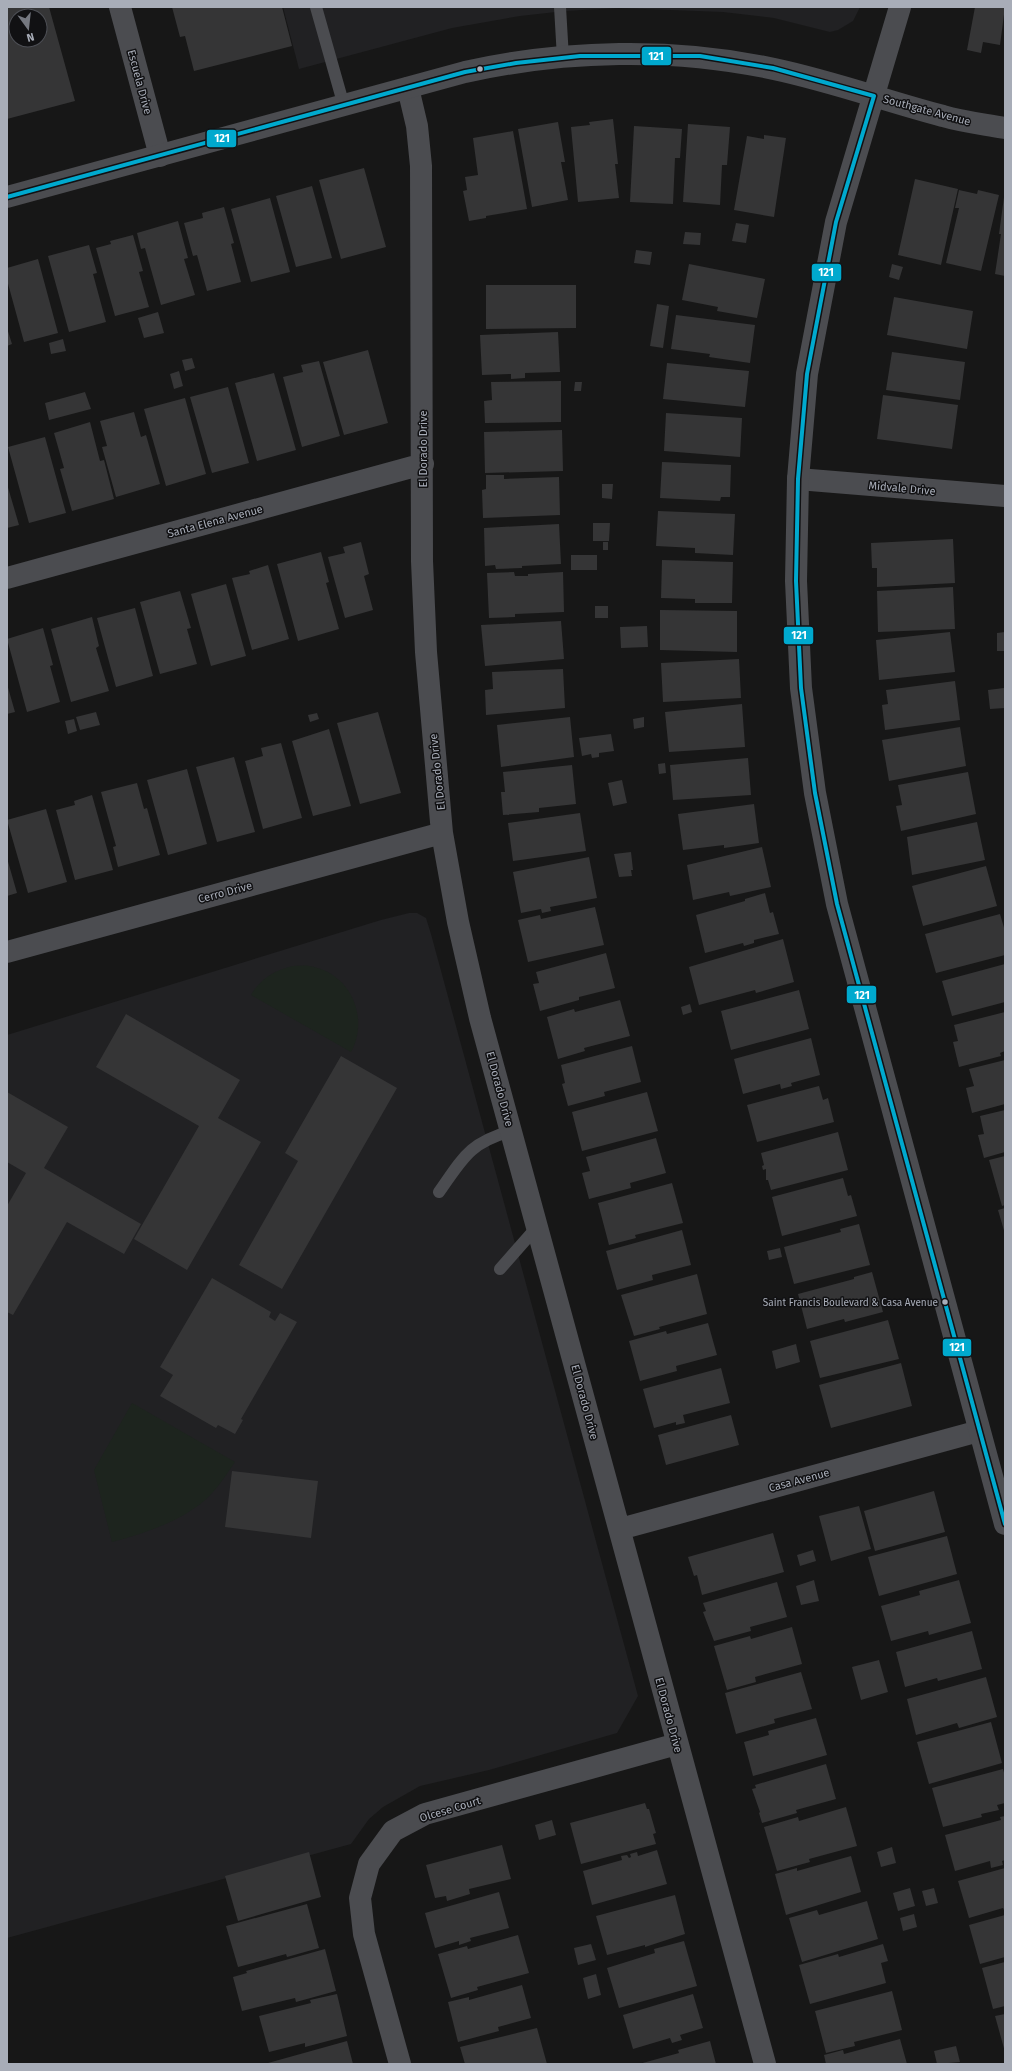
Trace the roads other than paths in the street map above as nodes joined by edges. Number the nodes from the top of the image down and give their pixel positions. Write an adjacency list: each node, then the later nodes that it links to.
1 (120, 7): 10 (street, Escuela Drive)
2 (316, 7): 8 (lane)
3 (560, 7): 5 (lane)
4 (900, 7): 7 (street)
5 (563, 58): 6 (street, Southgate Avenue); 7 (street, Southgate Avenue)
6 (408, 88): 8 (street, Southgate Avenue); 12 (street, El Dorado Drive)
7 (874, 96): 9 (street, Southgate Avenue); 13 (street)
8 (344, 106): 10 (street, Southgate Avenue)
9 (1005, 128)
10 (160, 156): 11 (street, Southgate Avenue)
11 (7, 197)
12 (423, 464): 15 (street, Santa Elena Avenue); 16 (street, El Dorado Drive)
13 (798, 479): 14 (street, Midvale Drive); 22 (street)
14 (1005, 496)
15 (7, 578)
16 (442, 833): 17 (street, Cerro Drive); 18 (street, El Dorado Drive)
17 (7, 952)
18 (511, 1131): 19 (lane); 20 (street, El Dorado Drive)
19 (438, 1192)
20 (537, 1227): 21 (lane); 24 (street, El Dorado Drive)
21 (500, 1269)
22 (979, 1431): 23 (street); 24 (street, Casa Avenue)
23 (1005, 1524)
24 (620, 1529): 25 (street, El Dorado Drive)
25 (677, 1744): 26 (street, Olcese Court); 27 (street, El Dorado Drive)
26 (400, 2064)
27 (765, 2064)

